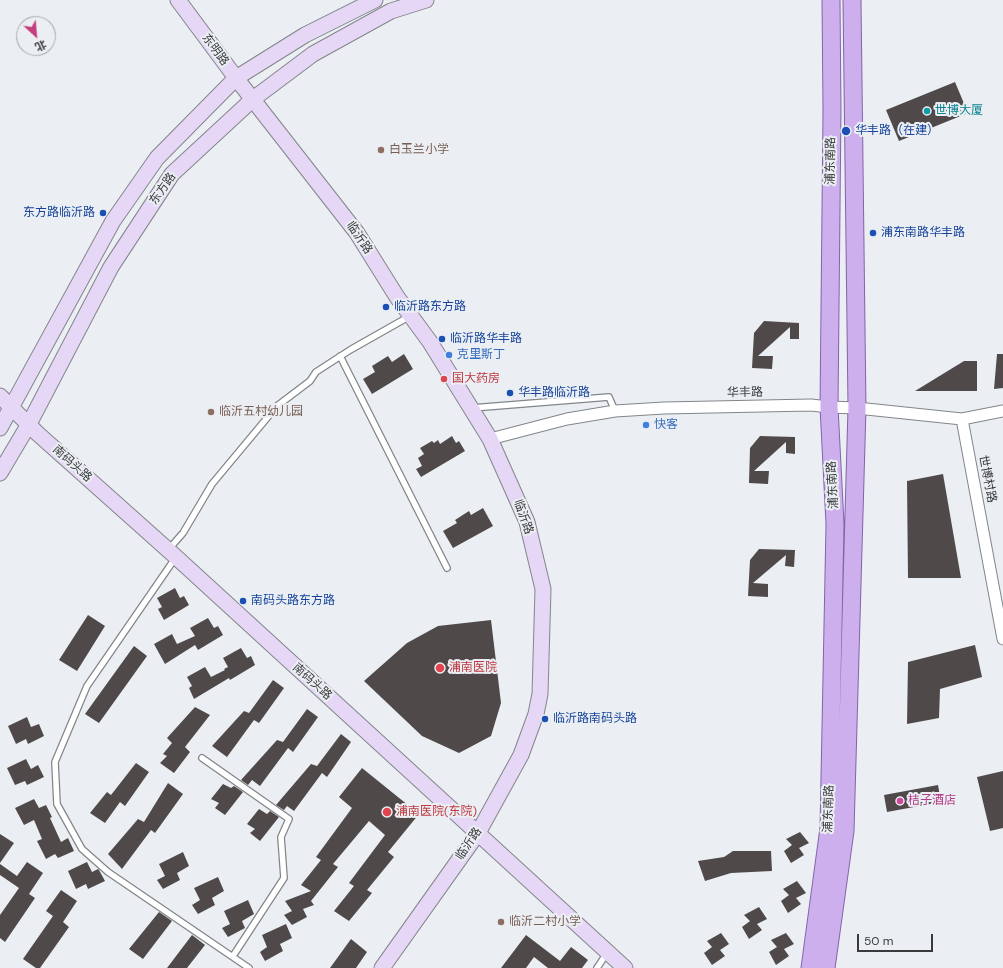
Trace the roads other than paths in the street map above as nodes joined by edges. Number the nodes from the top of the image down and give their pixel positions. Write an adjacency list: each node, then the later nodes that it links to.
1 (178, 0): 6 (street, 东明路)
2 (375, 0): 6 (street, 东方路)
3 (426, 0): 7 (street, 东方路)
4 (831, 0): 12 (main road, 浦东南路)
5 (852, 0): 14 (main road, 浦东南路)
6 (236, 78): 7 (street, 东明路); 11 (street, 东方路)
7 (253, 99): 8 (street, 临沂路); 18 (street, 东方路)
8 (411, 316): 9 (lane); 13 (street, 临沂路)
9 (340, 356): 22 (lane); 23 (lane)
10 (0, 396): 11 (street, 南码头路)
11 (11, 407): 18 (street, 南码头路); 19 (street, 东方路)
12 (829, 407): 14 (street, 华丰路); 15 (street, 华丰路); 33 (main road, 浦东南路)
13 (470, 408): 15 (lane); 20 (street, 临沂路)
14 (857, 408): 17 (street, 华丰路); 34 (main road, 浦东南路)
15 (615, 411): 20 (street, 华丰路)
16 (1003, 412): 17 (street, 华丰路)
17 (962, 419): 24 (street, 世博村路)
18 (29, 424): 21 (street, 东方路); 22 (street, 南码头路)
19 (0, 428)
20 (490, 439): 26 (street, 临沂路)
21 (0, 473)
22 (172, 554): 26 (street, 南码头路); 28 (lane)
23 (447, 568)
24 (1003, 639)
25 (202, 758): 28 (lane)
26 (478, 833): 27 (street, 南码头路); 30 (street, 临沂路)
27 (608, 952): 31 (lane); 32 (street, 南码头路)
28 (233, 956): 29 (lane)
29 (249, 968)
30 (382, 968)
31 (597, 968)
32 (625, 968)
33 (810, 968)
34 (826, 968)

